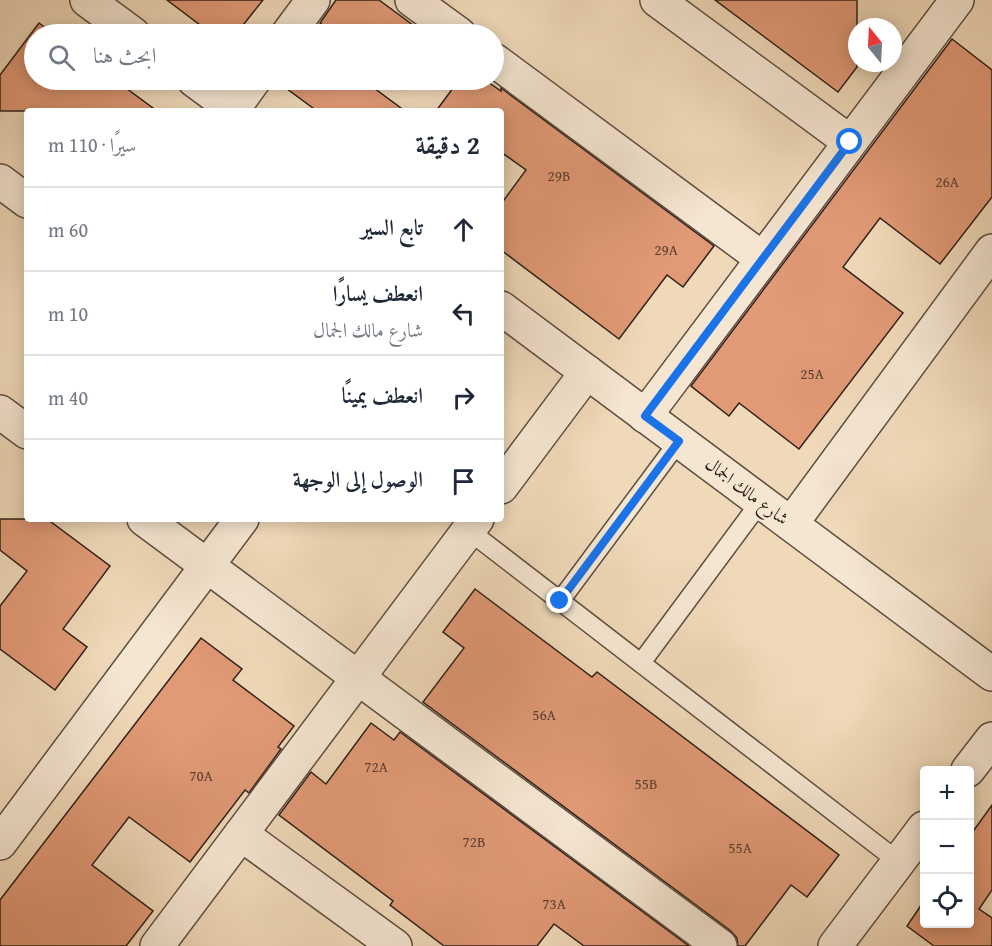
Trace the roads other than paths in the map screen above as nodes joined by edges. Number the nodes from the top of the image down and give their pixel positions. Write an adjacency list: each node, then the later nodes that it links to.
1 (87, 0): 6 (street)
2 (313, 0): 7 (street)
3 (412, 0): 8 (street)
4 (657, 0): 14 (street)
5 (957, 0): 14 (street)
6 (119, 24)
7 (295, 24)
8 (445, 24)
9 (504, 67): 18 (street)
10 (208, 90): 12 (street)
11 (248, 90): 13 (street)
12 (232, 108)
13 (236, 108)
14 (850, 142): 18 (street)
15 (0, 181): 16 (street)
16 (24, 199)
17 (992, 251): 27 (street)
18 (763, 259): 21 (street)
19 (504, 310): 20 (street, شارع مالك الجمال)
20 (587, 372): 21 (street, شارع مالك الجمال); 23 (street)
21 (645, 416): 22 (street, شارع مالك الجمال)
22 (679, 441): 24 (street, شارع مالك الجمال); 30 (lane)
23 (504, 483)
24 (761, 501): 27 (street, شارع مالك الجمال); 31 (lane)
25 (148, 522): 29 (street)
26 (240, 522): 29 (street)
27 (791, 524): 32 (street, شارع مالك الجمال)
28 (472, 525): 30 (lane); 33 (street)
29 (207, 566): 33 (street); 38 (street)
30 (560, 601): 31 (lane)
31 (641, 663): 39 (lane)
32 (992, 674)
33 (358, 677): 37 (street); 42 (street)
34 (992, 739): 35 (street)
35 (972, 766)
36 (920, 833): 39 (street)
37 (241, 834): 40 (street); 41 (street)
38 (0, 843)
39 (899, 862): 43 (street)
40 (157, 946)
41 (394, 946)
42 (720, 946)
43 (835, 946)

